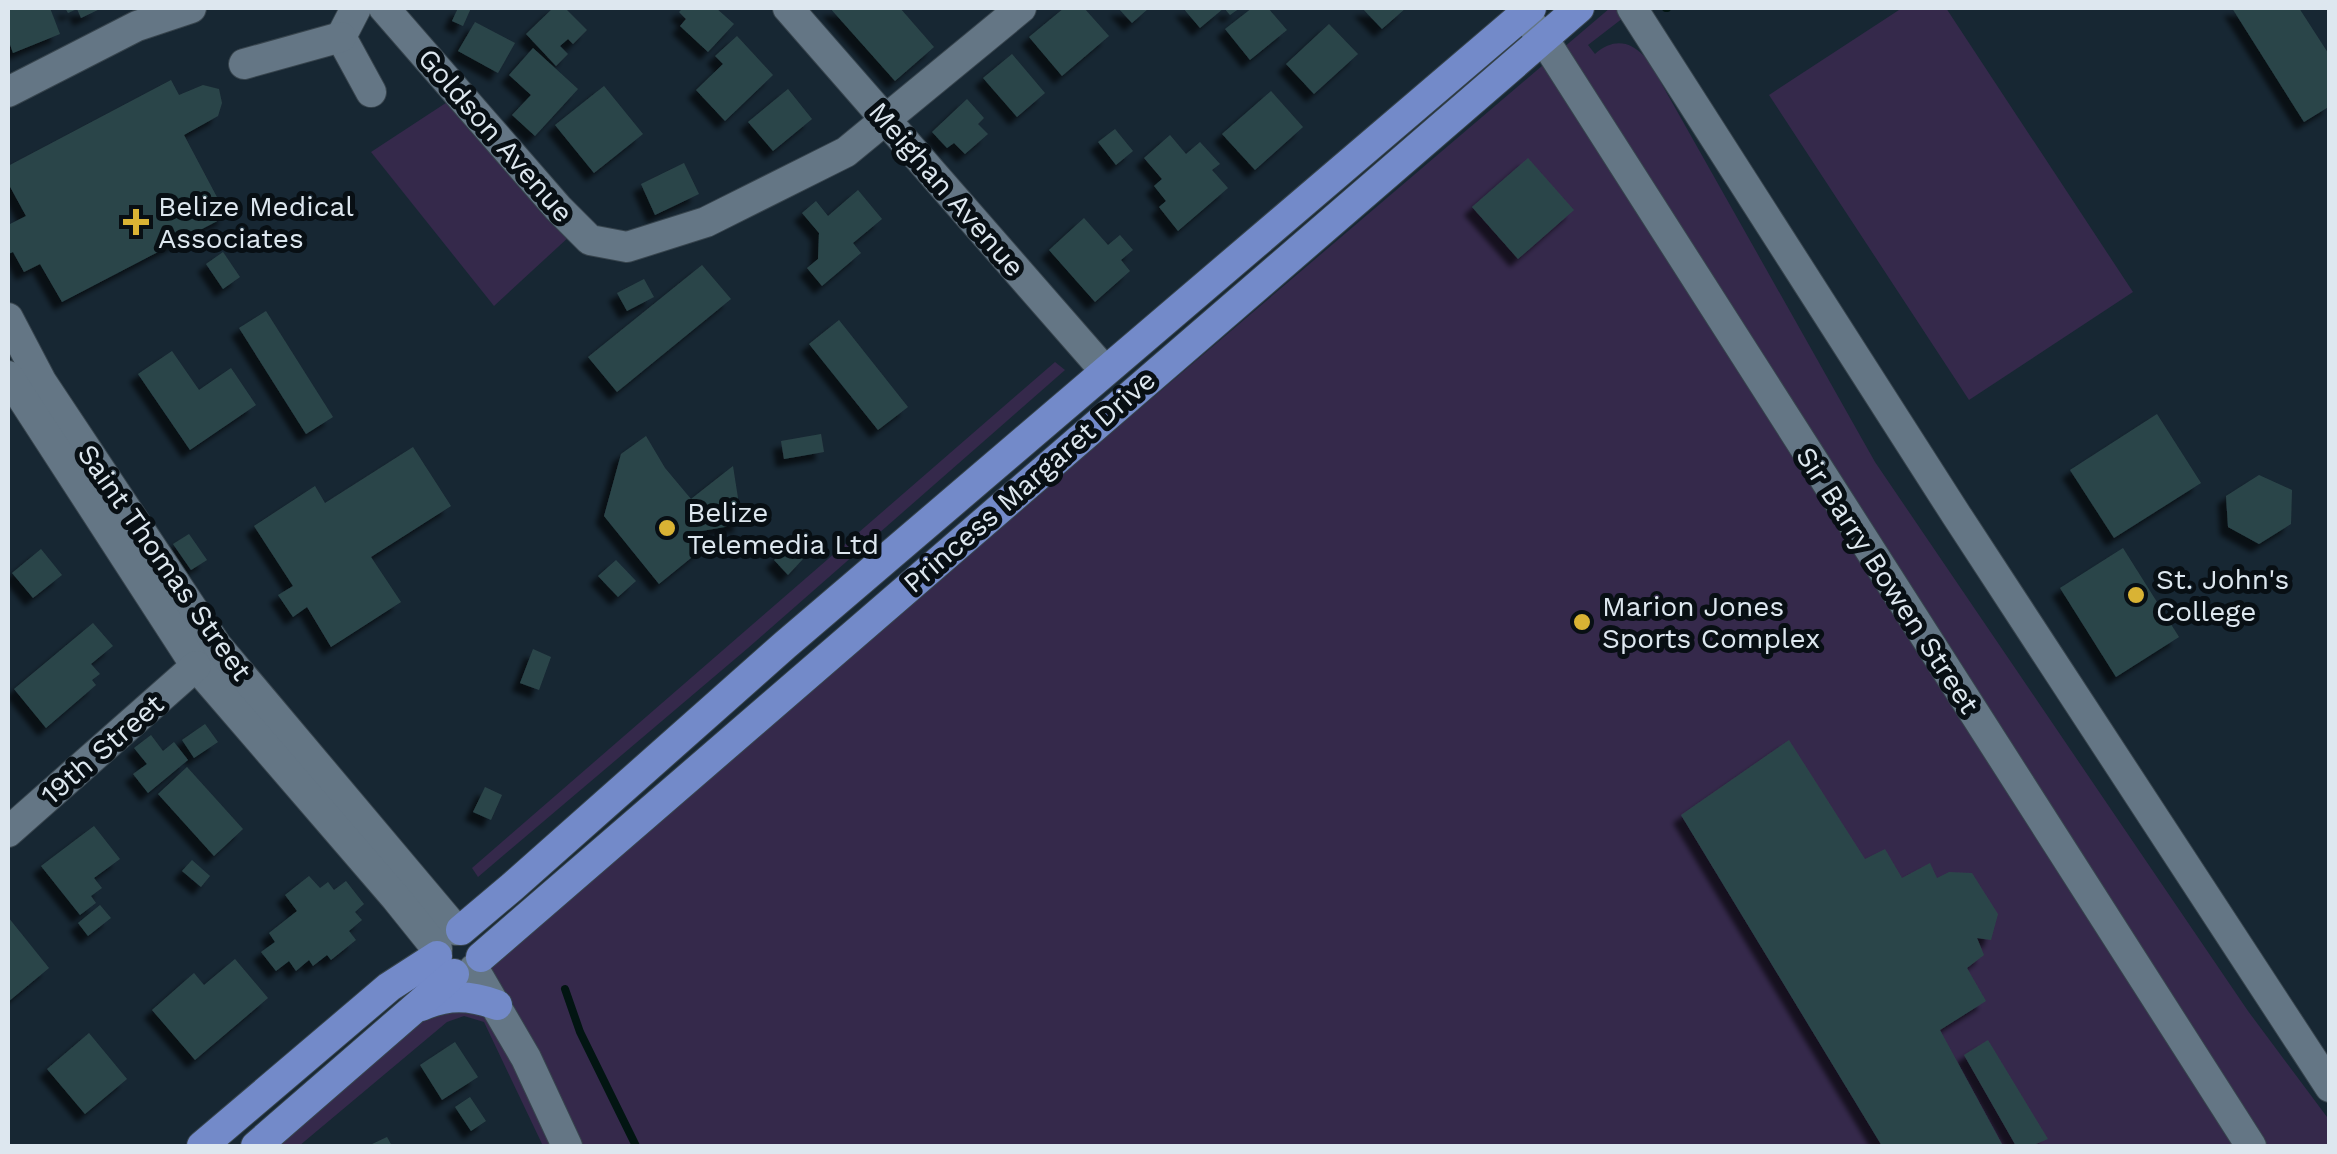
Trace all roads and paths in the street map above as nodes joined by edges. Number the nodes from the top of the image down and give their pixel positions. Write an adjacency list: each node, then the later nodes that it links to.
1 (191, 8): 12 (street)
2 (356, 8): 9 (street)
3 (384, 8): 14 (street, Goldson Avenue)
4 (788, 8): 14 (street, Meighan Avenue)
5 (1021, 8): 14 (street, Goldson Avenue)
6 (1579, 8): 10 (main road, Princess Margaret Drive)
7 (1632, 8): 24 (street)
8 (1527, 11): 10 (street, Sir Barry Bowen Street); 16 (main road, Princess Margaret Drive)
9 (341, 37): 11 (street); 13 (street)
10 (1543, 38): 21 (main road, Princess Margaret Drive); 28 (street, Sir Barry Bowen Street)
11 (244, 64)
12 (8, 92)
13 (371, 92)
14 (888, 119): 16 (street, Meighan Avenue)
15 (8, 318): 18 (street, Saint Thomas Street)
16 (1105, 371): 21 (main road, Princess Margaret Drive)
17 (8, 376): 18 (street, Saint Thomas Street)
18 (141, 557): 19 (street, Saint Thomas Street); 21 (street, Saint Thomas Street)
19 (196, 666): 20 (street, 19th Street); 21 (street, Saint Thomas Street)
20 (8, 832)
21 (457, 952): 22 (street); 23 (main road, Princess Margaret Drive); 25 (main road, Princess Margaret Drive)
22 (497, 1005): 23 (main road); 27 (street)
23 (418, 1007): 26 (main road, Princess Margaret Drive)
24 (2330, 1086)
25 (202, 1146)
26 (256, 1146)
27 (567, 1146)
28 (2251, 1146)

